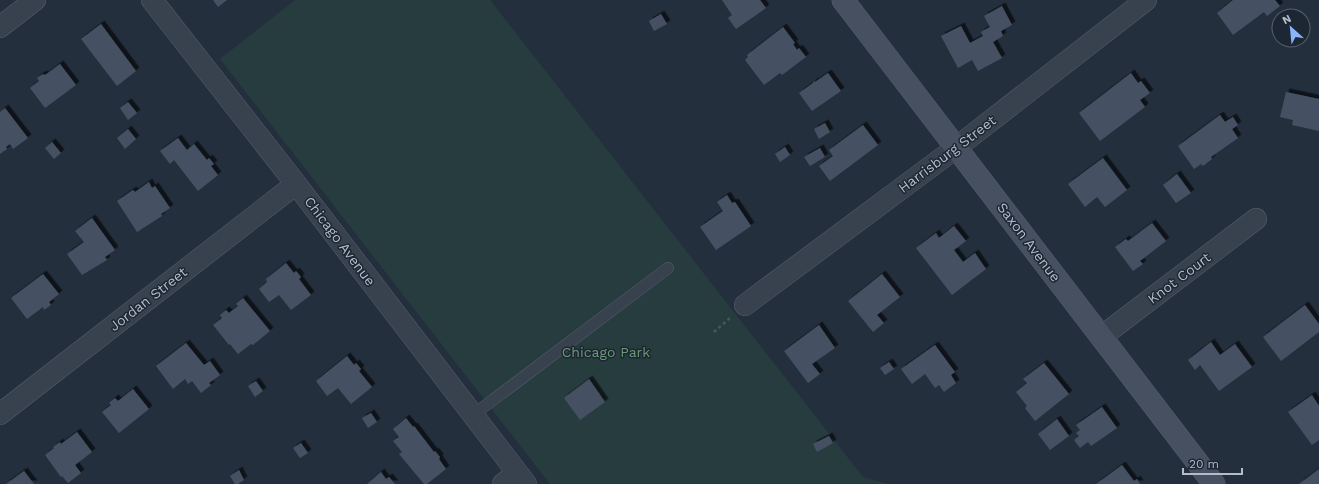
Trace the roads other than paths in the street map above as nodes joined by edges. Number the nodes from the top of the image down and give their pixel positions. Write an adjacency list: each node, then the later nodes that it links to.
1 (35, 0): 5 (street)
2 (152, 0): 7 (street, Chicago Avenue)
3 (843, 0): 6 (street, Saxon Avenue)
4 (1146, 0): 6 (street, Harrisburg Street)
5 (0, 27)
6 (957, 147): 10 (street, Harrisburg Street); 11 (street, Saxon Avenue)
7 (296, 184): 12 (street, Jordan Street); 13 (street, Chicago Avenue)
8 (1256, 219): 11 (street, Knot Court)
9 (668, 268): 13 (lane)
10 (745, 305)
11 (1101, 337): 15 (street, Saxon Avenue)
12 (0, 414)
13 (473, 415): 14 (street, Chicago Avenue)
14 (515, 480)
15 (1214, 484)

